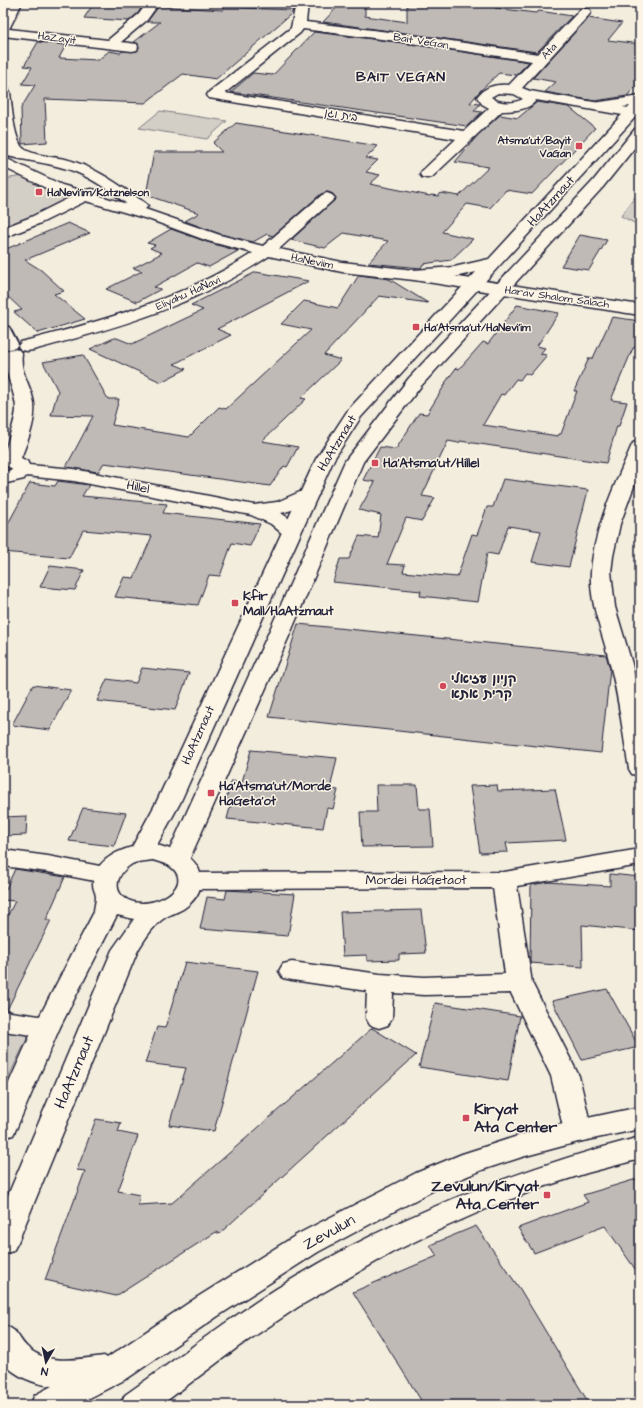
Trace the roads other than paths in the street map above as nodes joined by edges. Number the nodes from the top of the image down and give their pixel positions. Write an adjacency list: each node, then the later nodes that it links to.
1 (16, 3): 6 (street)
2 (153, 3): 8 (street)
3 (302, 3): 5 (street)
4 (585, 12): 10 (street, Ata)
5 (299, 26): 10 (street, Bait VeGan); 21 (street)
6 (3, 29)
7 (3, 32): 8 (street, HaZayit)
8 (111, 44): 9 (street, HaZayit)
9 (132, 47)
10 (542, 59): 11 (street, Ata)
11 (512, 90): 13 (street); 14 (street)
12 (3, 92): 18 (street)
13 (526, 94): 15 (street); 17 (street)
14 (499, 106): 15 (street); 21 (street)
15 (519, 106): 16 (street)
16 (585, 111): 17 (street); 19 (street)
17 (637, 111): 19 (street, HaAtzmaut)
18 (5, 127): 23 (street)
19 (614, 132): 35 (street, HaAtzmaut)
20 (640, 132): 38 (street, HaAtzmaut)
21 (467, 136): 27 (street)
22 (3, 151): 23 (street, HaNeviim)
23 (23, 155): 25 (street, HaNeviim)
24 (3, 161): 26 (street, HaNeviim)
25 (64, 164): 26 (street); 29 (street, HaNeviim)
26 (24, 172): 28 (street); 30 (street, HaNeviim)
27 (427, 174)
28 (3, 177)
29 (106, 183): 30 (street); 32 (street, HaNeviim)
30 (85, 196): 32 (street, HaNeviim); 33 (street)
31 (326, 197): 34 (street, Eliyahu HaNavi)
32 (156, 217): 34 (street, HaNeviim)
33 (3, 234)
34 (266, 251): 36 (street, HaNeviim); 41 (street, Eliyahu HaNavi)
35 (497, 261): 36 (street); 37 (street, HaAtzmaut)
36 (414, 275): 37 (street, HaNeviim); 40 (street)
37 (473, 285): 38 (street, Harav Shalom Salach); 40 (street, HaAtzmaut)
38 (502, 290): 39 (street, Harav Shalom Salach); 52 (street, HaAtzmaut)
39 (640, 310)
40 (447, 312): 45 (street, HaAtzmaut)
41 (13, 344): 43 (street)
42 (640, 447): 48 (street)
43 (12, 464): 44 (street); 46 (street, Hillel)
44 (3, 478)
45 (309, 494): 46 (street, Hillel); 47 (street, HaAtzmaut)
46 (253, 510): 47 (street, Hillel)
47 (291, 531): 49 (street, HaAtzmaut)
48 (640, 769)
49 (141, 853): 52 (street); 55 (street)
50 (640, 857): 53 (street, Mordei HaGetaot)
51 (3, 858): 55 (street)
52 (177, 859): 54 (street)
53 (504, 880): 54 (street, Mordei HaGetaot); 59 (street)
54 (191, 881): 56 (street)
55 (107, 886): 56 (street); 62 (street)
56 (158, 910): 67 (street, HaAtzmaut)
57 (292, 971): 58 (street)
58 (380, 983): 59 (street); 60 (street)
59 (519, 983): 65 (street)
60 (379, 1018)
61 (3, 1021): 62 (street)
62 (47, 1027): 64 (street)
63 (640, 1118): 65 (street, Zevulun)
64 (3, 1126)
65 (578, 1131): 69 (street, Zevulun)
66 (640, 1148): 71 (street)
67 (3, 1242)
68 (3, 1338): 69 (street)
69 (117, 1368): 70 (street, Zevulun)
70 (46, 1405)
71 (136, 1405)

